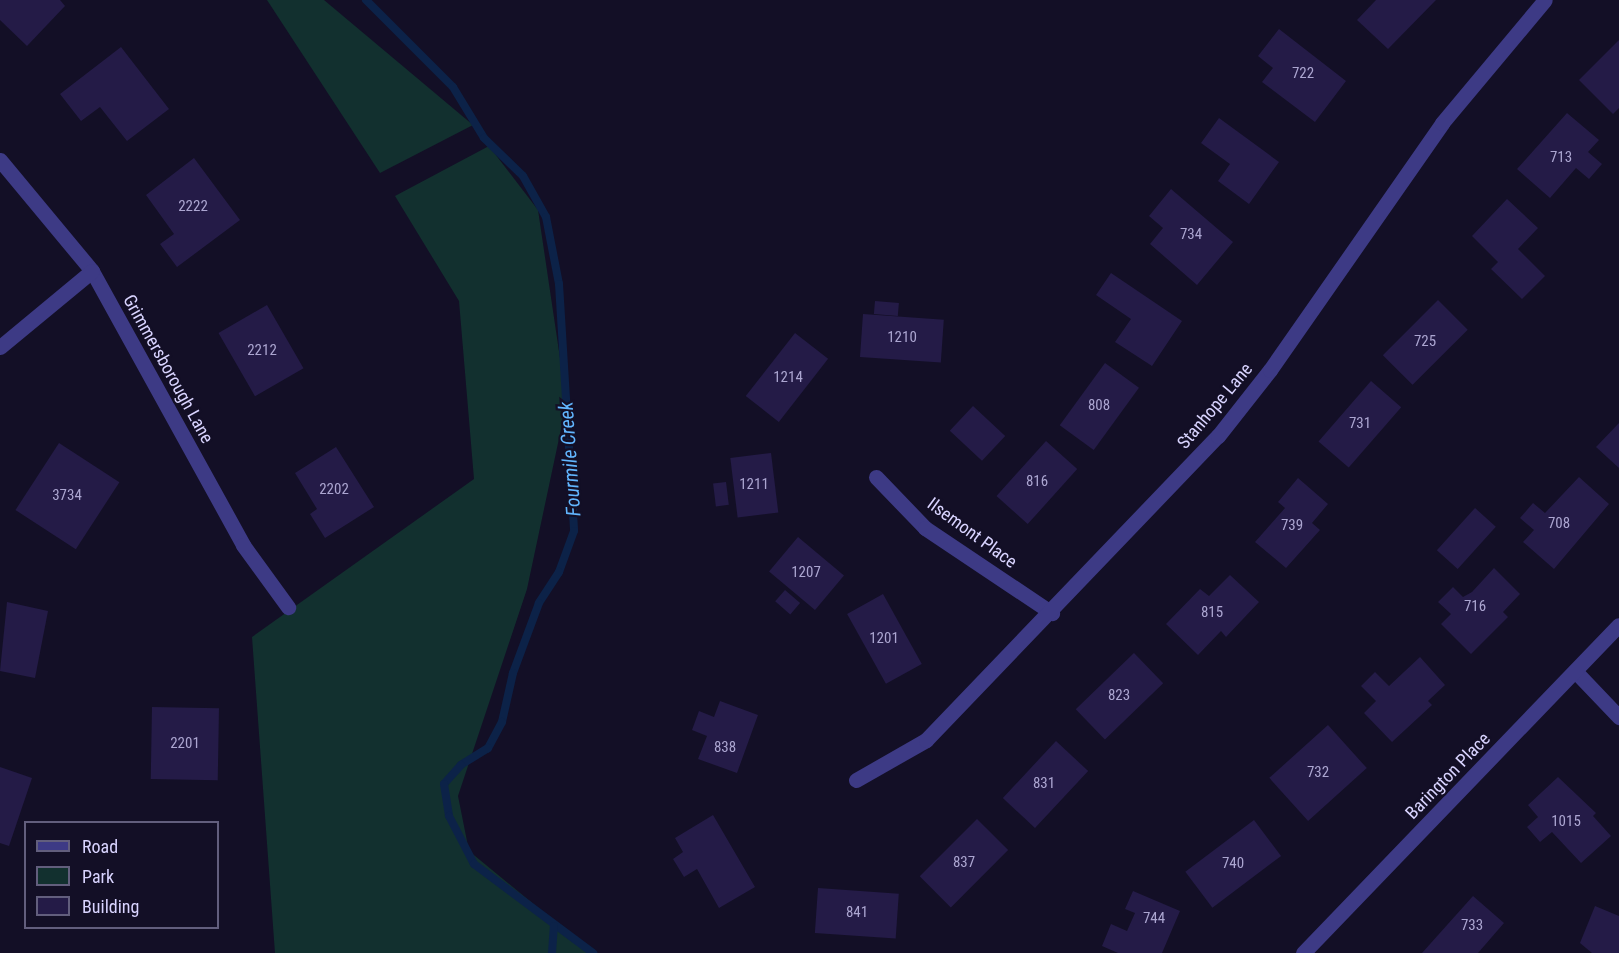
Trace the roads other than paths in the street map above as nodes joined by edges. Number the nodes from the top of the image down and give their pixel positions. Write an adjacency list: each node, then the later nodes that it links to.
1 (1545, 0): 7 (street, Stanhope Lane)
2 (0, 160): 3 (street, Grimmersborough Lane)
3 (92, 272): 4 (street); 6 (street, Grimmersborough Lane)
4 (0, 347)
5 (876, 477): 7 (street, Ilsemont Place)
6 (288, 608)
7 (1052, 614): 11 (street, Stanhope Lane)
8 (1619, 625): 9 (street, Barington Place)
9 (1575, 671): 10 (street); 12 (street, Barington Place)
10 (1619, 717)
11 (856, 780)
12 (1303, 953)

